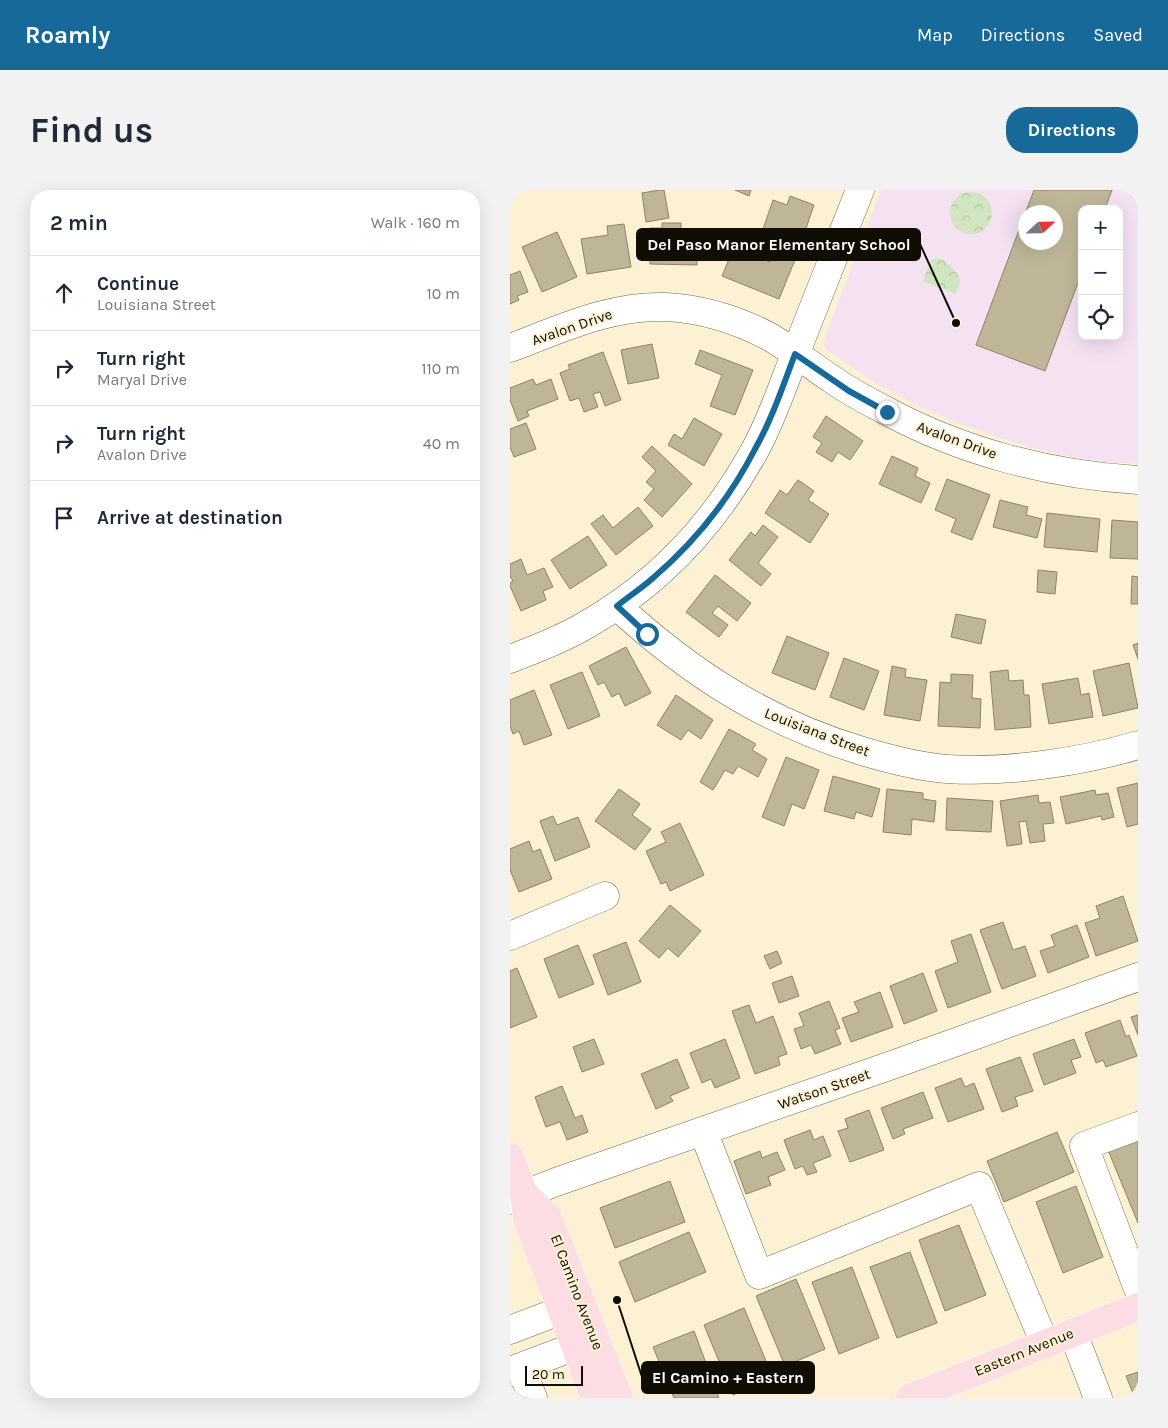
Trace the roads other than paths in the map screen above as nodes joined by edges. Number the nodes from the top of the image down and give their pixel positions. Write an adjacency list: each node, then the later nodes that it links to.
1 (860, 190): 3 (street)
2 (510, 348): 3 (street, Avalon Drive)
3 (795, 354): 4 (street, Avalon Drive); 5 (street)
4 (1138, 480)
5 (617, 606): 6 (street); 7 (street, Louisiana Street)
6 (510, 660)
7 (1138, 745)
8 (605, 896): 9 (street)
9 (510, 936)
10 (1138, 977): 12 (street, Watson Street)
11 (1138, 1126): 15 (street)
12 (703, 1131): 14 (street, Watson Street); 20 (street)
13 (510, 1157): 14 (main road, El Camino Avenue)
14 (517, 1197): 17 (main road, El Camino Avenue); 26 (main road, El Camino Avenue)
15 (1138, 1289)
16 (1138, 1306): 19 (main road, Eastern Avenue)
17 (562, 1310): 18 (street); 21 (main road, El Camino Avenue)
18 (510, 1330)
19 (1073, 1333): 20 (main road, Eastern Avenue); 28 (street)
20 (1045, 1344): 27 (main road, Eastern Avenue)
21 (576, 1346): 22 (street); 25 (main road, El Camino Avenue)
22 (511, 1375): 23 (street); 24 (street)
23 (518, 1398)
24 (533, 1398)
25 (595, 1398)
26 (619, 1398)
27 (910, 1398)
28 (1098, 1398)

